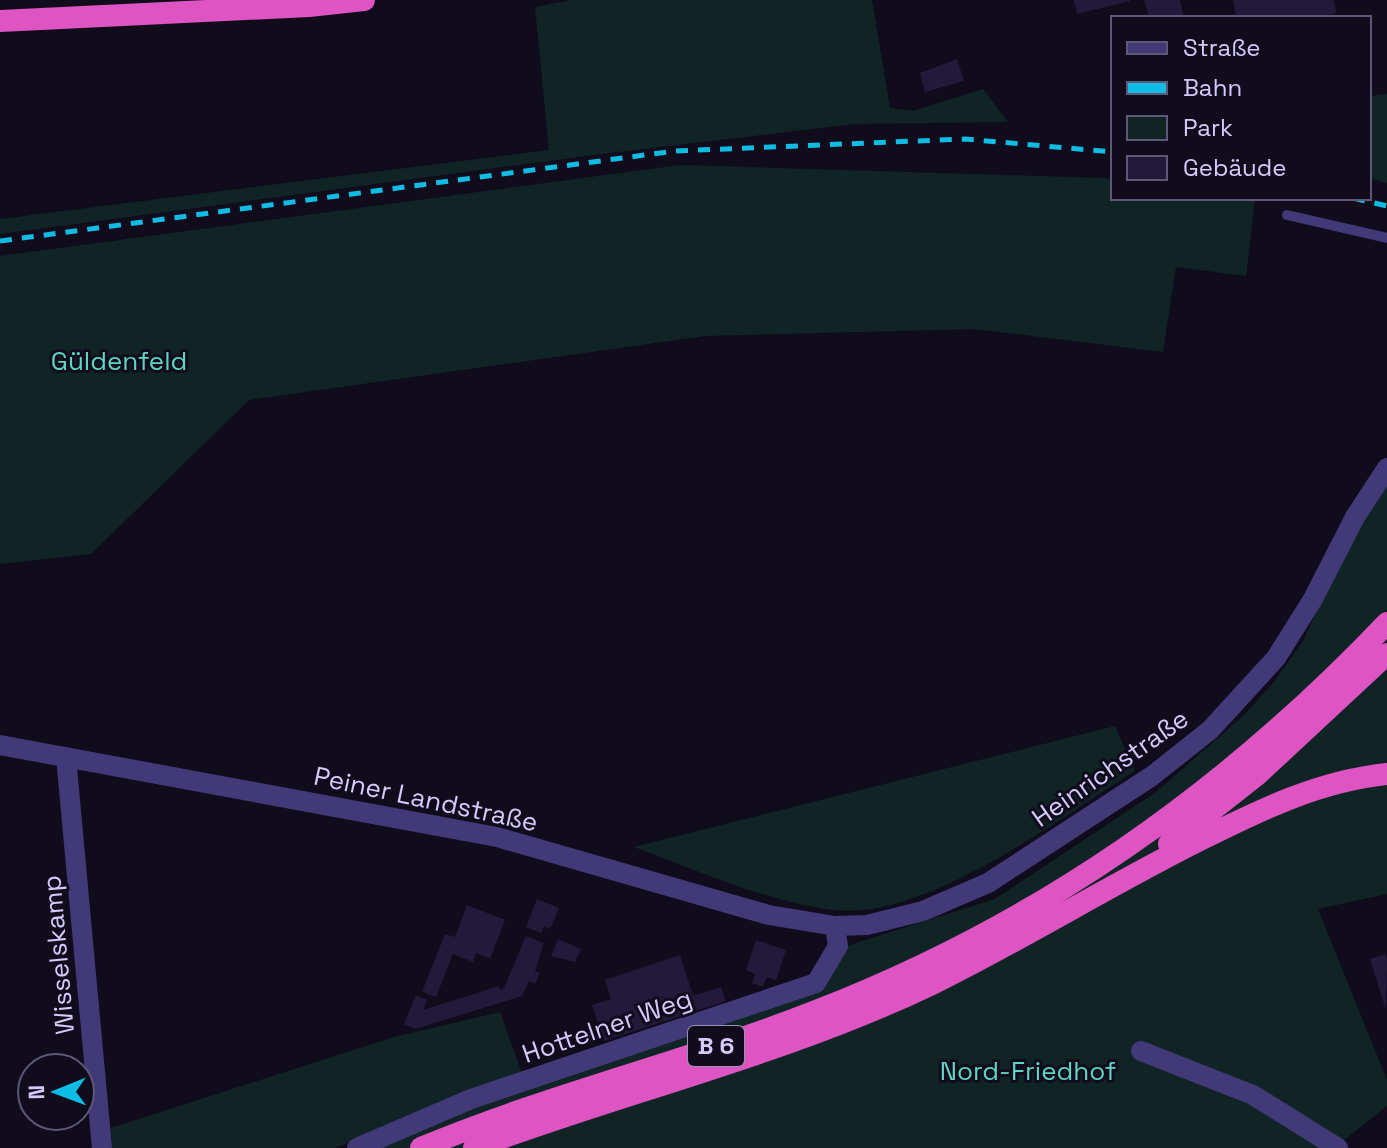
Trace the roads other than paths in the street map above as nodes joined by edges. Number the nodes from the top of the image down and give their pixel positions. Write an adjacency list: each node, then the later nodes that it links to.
1 (364, 0): 2 (highway)
2 (0, 21)
3 (1287, 215): 4 (lane)
4 (1387, 238)
5 (1387, 468): 13 (street, Heinrichstraße)
6 (1387, 623): 12 (highway, B 6)
7 (1387, 654): 11 (highway, B 6)
8 (0, 745): 9 (street, Peiner Landstraße)
9 (66, 757): 13 (street, Peiner Landstraße); 16 (street, Wisselskamp)
10 (1387, 774): 11 (highway)
11 (1103, 890): 12 (highway, B 6)
12 (1034, 919): 14 (highway, B 6)
13 (835, 926): 17 (street, Hottelner Weg)
14 (1008, 933): 18 (highway, B 6); 19 (highway, B 6)
15 (1141, 1051): 20 (street)
16 (102, 1148)
17 (357, 1148)
18 (421, 1148)
19 (474, 1148)
20 (1338, 1148)

